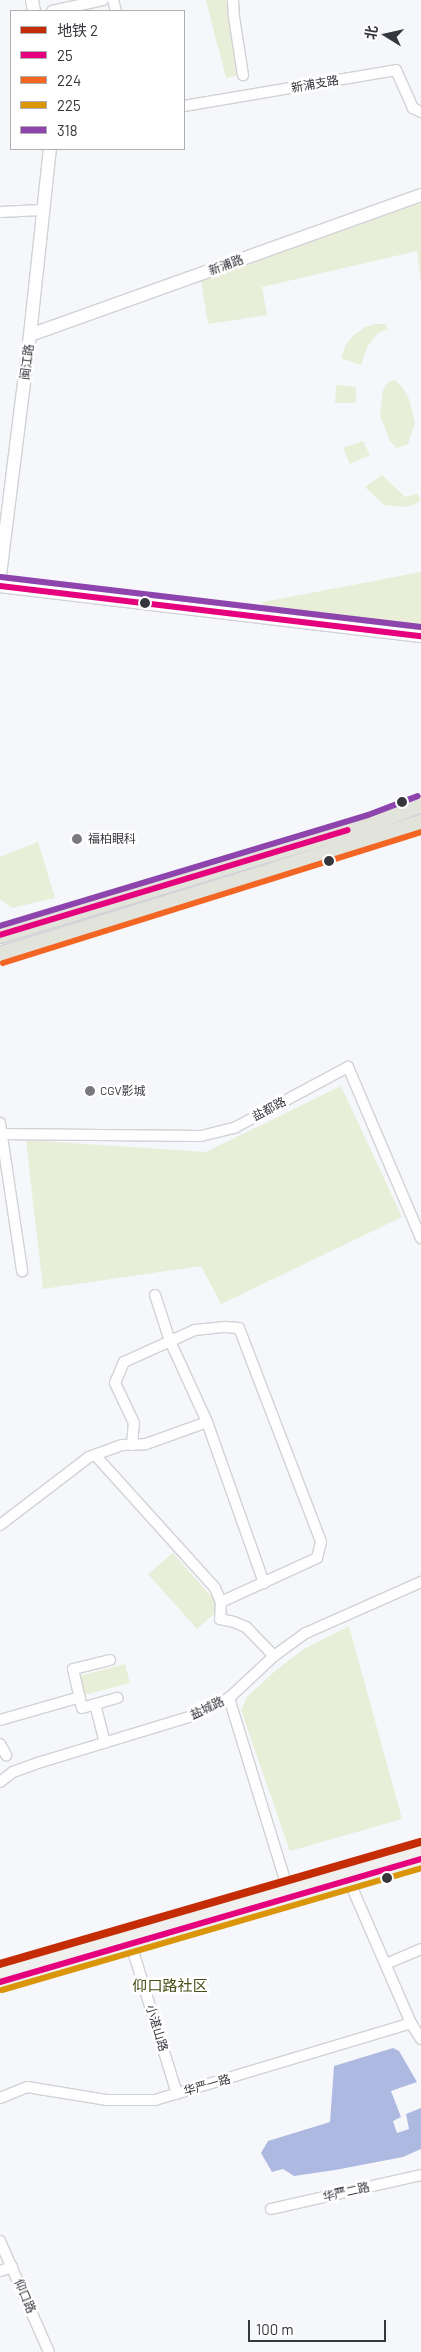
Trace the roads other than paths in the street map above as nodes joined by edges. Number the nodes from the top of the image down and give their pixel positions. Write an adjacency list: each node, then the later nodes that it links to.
1 (102, 0): 3 (street)
2 (233, 0): 4 (street)
3 (57, 10)
4 (243, 75)
5 (185, 106): 6 (street, 新浦支路)
6 (421, 112)
7 (50, 150): 9 (street, 闽江路)
8 (421, 195): 11 (street, 新浦路)
9 (42, 210): 10 (street); 11 (street, 闽江路)
10 (0, 212)
11 (30, 335): 12 (street, 闽江路)
12 (0, 575)
13 (0, 586): 14 (street)
14 (421, 636)
15 (421, 804): 17 (main road)
16 (421, 823): 18 (main road)
17 (0, 935)
18 (0, 955)
19 (0, 1124): 20 (street)
20 (0, 1134): 21 (street, 盐都路); 22 (street)
21 (421, 1238)
22 (22, 1271)
23 (155, 1295): 24 (street)
24 (170, 1341): 25 (street); 26 (street); 30 (street)
25 (208, 1422): 26 (street); 30 (street)
26 (132, 1445): 27 (street)
27 (95, 1455): 28 (street); 31 (street)
28 (0, 1525)
29 (421, 1582): 32 (street, 盐城路)
30 (264, 1583): 31 (street)
31 (221, 1602): 32 (street)
32 (274, 1656): 36 (street, 盐城路)
33 (110, 1660): 34 (street)
34 (80, 1698): 37 (street); 38 (street)
35 (118, 1698): 37 (street)
36 (230, 1698): 39 (street, 盐城路); 46 (street)
37 (95, 1704): 39 (street)
38 (0, 1720)
39 (105, 1743): 42 (street, 盐城路)
40 (0, 1744): 41 (street)
41 (6, 1755)
42 (0, 1782)
43 (421, 1847): 45 (main road)
44 (421, 1860): 45 (main road)
45 (347, 1876): 46 (main road); 47 (main road); 49 (street)
46 (287, 1887): 47 (main road)
47 (129, 1938): 50 (main road); 51 (main road); 54 (street, 小湛山路)
48 (421, 1949): 49 (street)
49 (386, 1964): 52 (street)
50 (0, 1970)
51 (0, 1982)
52 (411, 2023): 53 (street); 54 (street, 华严一路)
53 (421, 2039)
54 (177, 2094): 55 (street, 华严一路)
55 (0, 2098)
56 (421, 2174): 57 (street, 华严二路)
57 (271, 2210)
58 (0, 2241): 59 (street, 仰口路)
59 (12, 2267): 60 (street); 61 (street, 仰口路)
60 (0, 2272)
61 (49, 2352)

